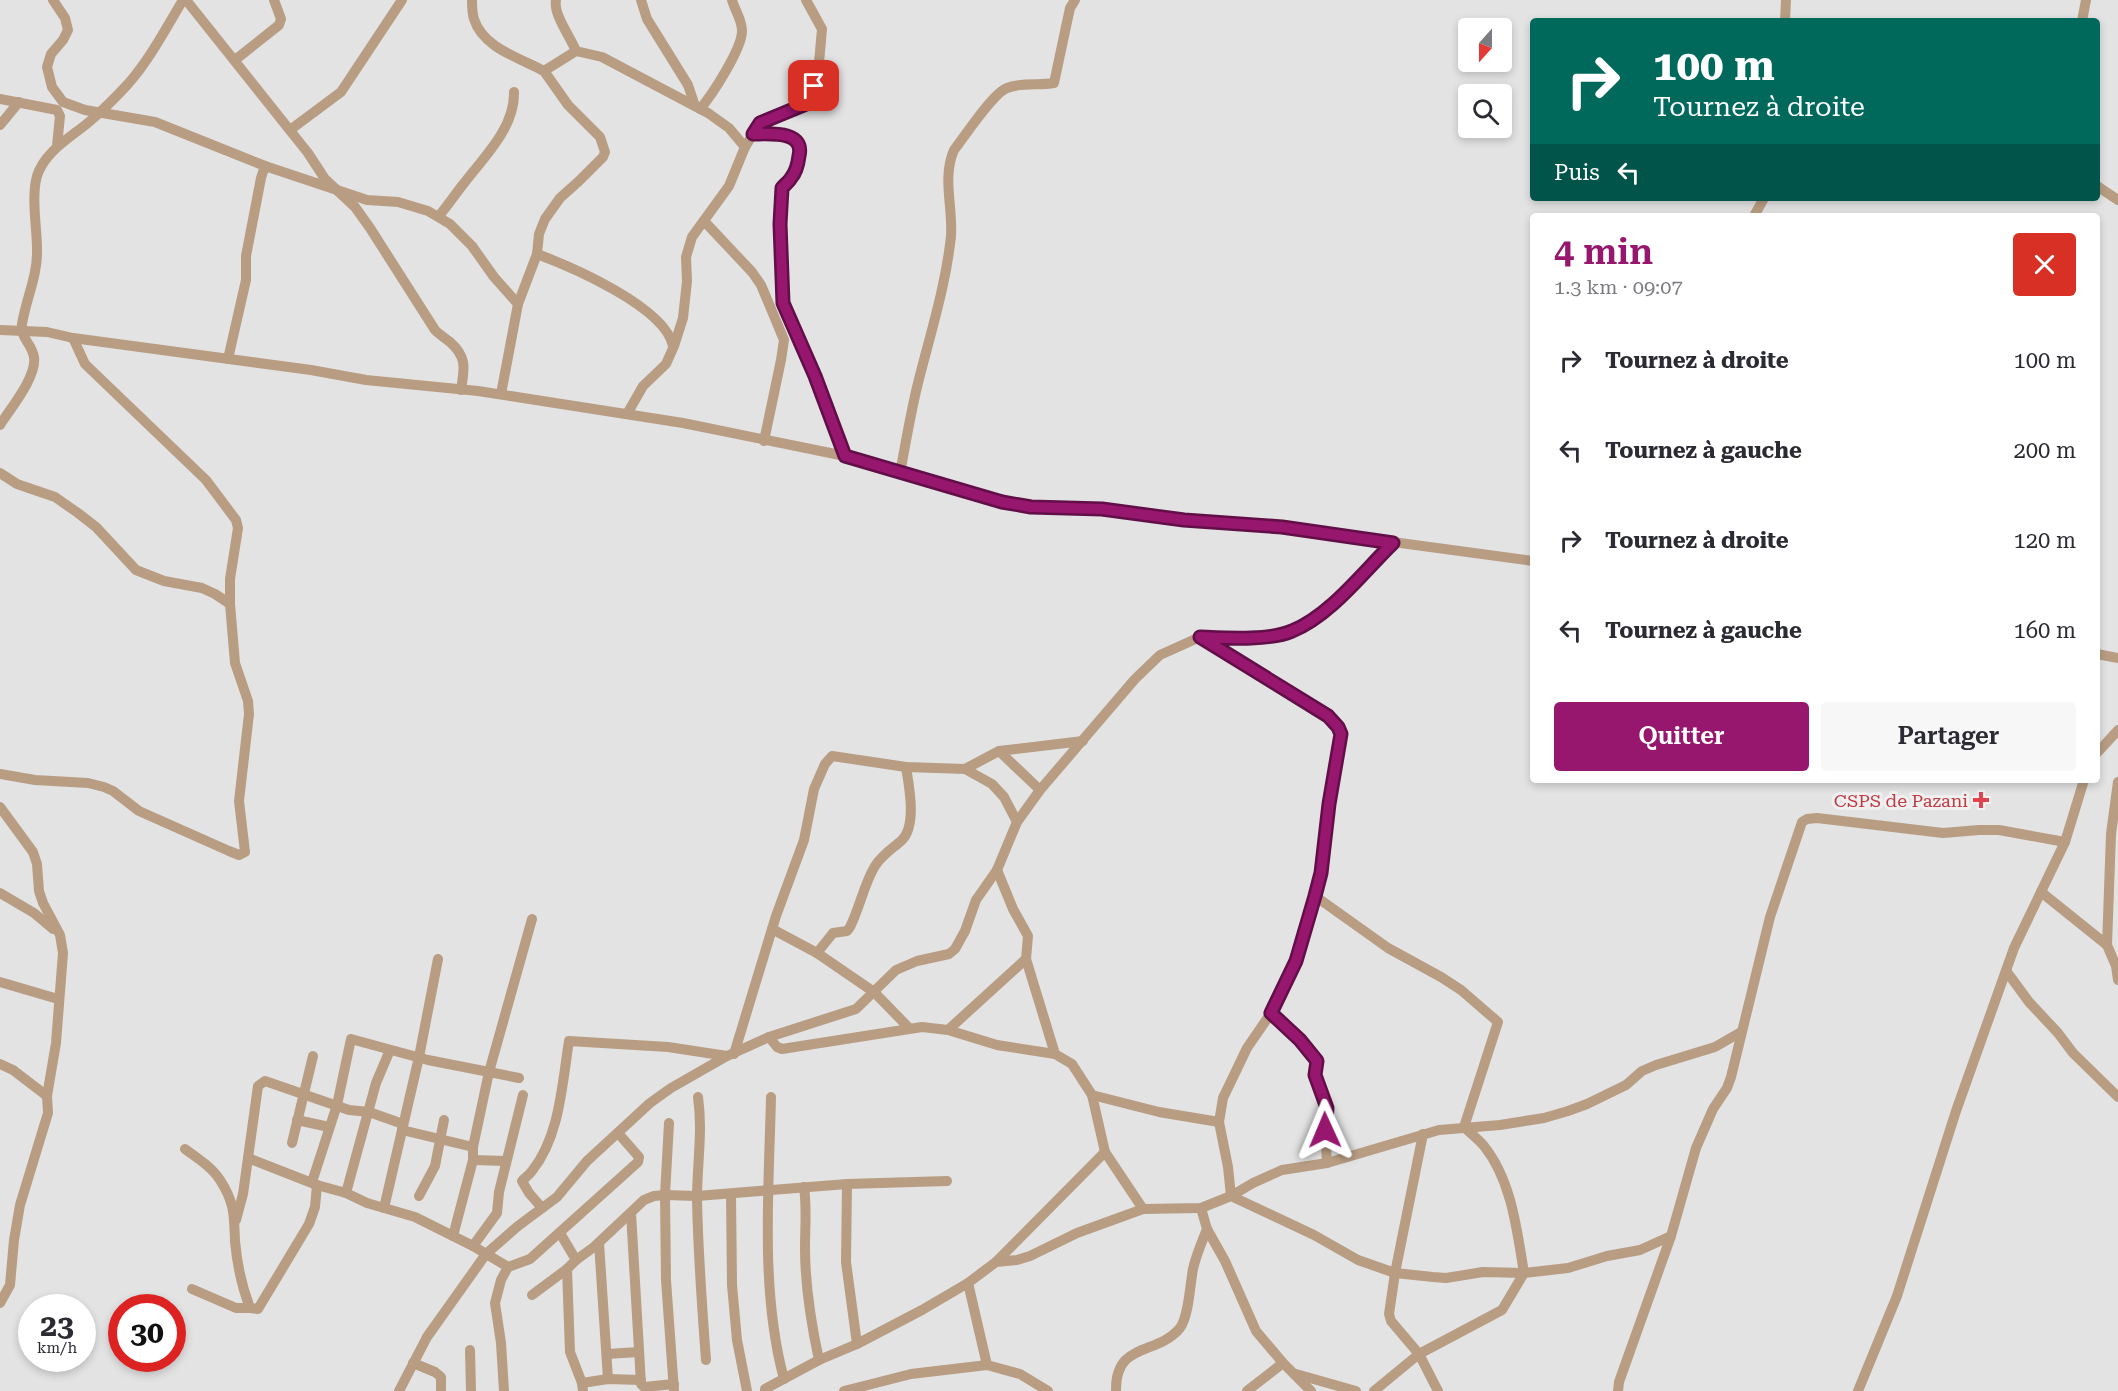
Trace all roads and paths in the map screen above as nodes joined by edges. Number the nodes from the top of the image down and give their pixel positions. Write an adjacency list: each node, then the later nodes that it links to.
1 (53, 0): 22 (street)
2 (185, 0): 16 (street); 22 (street)
3 (274, 0): 16 (street)
4 (402, 0): 24 (street)
5 (472, 0): 17 (street)
6 (556, 0): 15 (street)
7 (641, 0): 21 (street)
8 (732, 0): 21 (street)
9 (806, 0): 25 (street)
10 (1075, 0): 48 (street)
11 (1786, 0): 13 (street)
12 (2086, 0): 14 (street)
13 (1785, 18)
14 (2083, 18)
15 (576, 51): 17 (street); 21 (street)
16 (235, 60): 24 (street)
17 (544, 71): 34 (street)
18 (514, 92): 32 (street)
19 (0, 99): 20 (street)
20 (20, 102): 23 (street); 26 (street)
21 (698, 108): 27 (street)
22 (99, 113): 26 (street); 28 (street)
23 (0, 125)
24 (290, 130): 30 (street)
25 (753, 134): 27 (street); 46 (street)
26 (57, 146): 37 (street)
27 (745, 147): 33 (street)
28 (265, 166): 30 (street); 40 (street)
29 (2100, 188): 31 (street)
30 (340, 192): 32 (street); 41 (street)
31 (2118, 200)
32 (439, 216): 35 (street)
33 (704, 221): 39 (street); 45 (street)
34 (537, 254): 35 (street); 39 (street)
35 (518, 304): 42 (street)
36 (0, 330): 37 (street)
37 (21, 330): 38 (street); 44 (street)
38 (73, 338): 40 (street); 51 (street)
39 (674, 346): 43 (street)
40 (228, 359): 41 (street)
41 (461, 390): 42 (street)
42 (501, 394): 43 (street)
43 (627, 414): 45 (street)
44 (0, 425)
45 (764, 441): 46 (street)
46 (845, 456): 48 (street)
47 (0, 473): 51 (street)
48 (900, 473): 49 (street)
49 (1393, 543): 50 (street); 52 (street)
50 (1530, 561)
51 (230, 604): 61 (street)
52 (1200, 637): 56 (street); 71 (street)
53 (2100, 655): 54 (street)
54 (2118, 658)
55 (2118, 730): 58 (street)
56 (1083, 741): 57 (street); 64 (street)
57 (999, 750): 60 (street); 64 (street)
58 (2100, 750)
59 (906, 767): 60 (street); 74 (street); 77 (street)
60 (965, 769): 66 (street)
61 (0, 774)
62 (2118, 782): 72 (street)
63 (2083, 783): 67 (street)
64 (1040, 790): 66 (street)
65 (0, 807): 75 (street)
66 (1017, 822): 68 (street)
67 (2065, 842): 70 (street); 88 (street)
68 (997, 870): 79 (street); 83 (street)
69 (0, 892): 75 (street)
70 (2041, 892): 76 (street); 80 (street)
71 (1315, 896): 85 (street); 113 (street)
72 (2113, 916): 76 (street)
73 (532, 919): 96 (street)
74 (772, 929): 77 (street); 92 (street)
75 (60, 935): 84 (street)
76 (2107, 945): 81 (street)
77 (817, 952): 83 (street)
78 (438, 959): 94 (street)
79 (1026, 959): 87 (street); 91 (street)
80 (2007, 972): 104 (street); 193 (street)
81 (2118, 978)
82 (0, 982): 84 (street)
83 (874, 992): 86 (street); 89 (street)
84 (58, 999): 101 (street)
85 (1271, 1013): 109 (street); 124 (street)
86 (909, 1028): 87 (street); 89 (street)
87 (948, 1030): 91 (street)
88 (1741, 1032): 113 (street); 145 (street)
89 (769, 1037): 92 (street)
90 (390, 1050): 94 (street); 105 (street); 106 (street)
91 (1055, 1053): 100 (street)
92 (731, 1055): 114 (street); 137 (street)
93 (313, 1056): 98 (street)
94 (419, 1058): 96 (street); 112 (street)
95 (0, 1064): 101 (street)
96 (489, 1072): 97 (street); 118 (street)
97 (519, 1078)
98 (303, 1093): 105 (street); 107 (street); 121 (street)
99 (523, 1095): 123 (street)
100 (1092, 1095): 109 (street); 120 (street)
101 (47, 1096): 158 (street)
102 (698, 1097): 134 (street)
103 (771, 1097): 129 (street)
104 (2118, 1097)
105 (337, 1105): 106 (street); 111 (street)
106 (369, 1112): 112 (street); 130 (street)
107 (297, 1120): 111 (street); 117 (street)
108 (444, 1120): 116 (street)
109 (1219, 1122): 135 (street)
110 (669, 1123): 132 (street)
111 (329, 1127): 126 (street)
112 (403, 1127): 116 (street); 136 (street)
113 (1464, 1127): 115 (street); 154 (street)
114 (618, 1133): 137 (street); 143 (street)
115 (1424, 1134): 124 (street); 153 (street)
116 (440, 1140): 118 (street); 133 (street)
117 (292, 1143)
118 (473, 1147): 122 (street)
119 (185, 1149): 141 (street)
120 (1105, 1152): 139 (street); 150 (street)
121 (248, 1158): 126 (street); 141 (street)
122 (473, 1160): 123 (street); 144 (street)
123 (506, 1161): 147 (street)
124 (1326, 1163): 135 (street)
125 (947, 1181): 127 (street)
126 (314, 1183): 130 (street); 159 (street)
127 (847, 1184): 128 (street); 160 (street)
128 (804, 1187): 129 (street); 166 (street)
129 (769, 1190): 131 (street); 171 (street)
130 (345, 1193): 136 (street)
131 (731, 1194): 134 (street); 183 (street)
132 (664, 1195): 134 (street); 140 (street); 176 (street)
133 (419, 1196)
134 (697, 1196): 165 (street)
135 (1231, 1196): 138 (street); 153 (street)
136 (384, 1208): 144 (street)
137 (542, 1208): 148 (street)
138 (1201, 1208): 139 (street); 142 (street)
139 (1143, 1209): 150 (street)
140 (631, 1213): 146 (street); 162 (street)
141 (236, 1220): 159 (street)
142 (1207, 1229): 168 (street); 186 (street)
143 (560, 1233): 149 (street); 151 (street)
144 (453, 1236): 147 (street)
145 (1671, 1236): 154 (street); 192 (street)
146 (598, 1243): 149 (street); 163 (street)
147 (473, 1246): 148 (street)
148 (486, 1254): 151 (street); 167 (street)
149 (576, 1260): 152 (street)
150 (996, 1262): 155 (street)
151 (508, 1267): 182 (street)
152 (567, 1269): 157 (street); 175 (street)
153 (1395, 1273): 154 (street); 164 (street)
154 (1524, 1273): 164 (street)
155 (968, 1283): 160 (street); 169 (street)
156 (192, 1289): 159 (street)
157 (532, 1295)
158 (0, 1303)
159 (250, 1308)
160 (857, 1344): 166 (street)
161 (470, 1350): 181 (street)
162 (639, 1352): 163 (street); 172 (street)
163 (607, 1354): 173 (street)
164 (1419, 1354): 190 (street); 191 (street)
165 (706, 1360)
166 (819, 1360): 171 (street)
167 (413, 1363): 179 (street); 180 (street)
168 (1283, 1363): 170 (street); 187 (street)
169 (987, 1365): 174 (street); 177 (street)
170 (1294, 1374): 188 (street); 189 (street)
171 (784, 1379): 178 (street)
172 (641, 1380): 173 (street); 176 (street)
173 (615, 1383): 175 (street)
174 (1031, 1386): 185 (street)
175 (582, 1387)
176 (674, 1388)
177 (856, 1389): 184 (street)
178 (764, 1390)
179 (399, 1391)
180 (441, 1391)
181 (471, 1391)
182 (504, 1391)
183 (747, 1391)
184 (844, 1391)
185 (1048, 1391)
186 (1116, 1391)
187 (1247, 1391)
188 (1311, 1391)
189 (1356, 1391)
190 (1374, 1391)
191 (1438, 1391)
192 (1618, 1391)
193 (1858, 1391)

